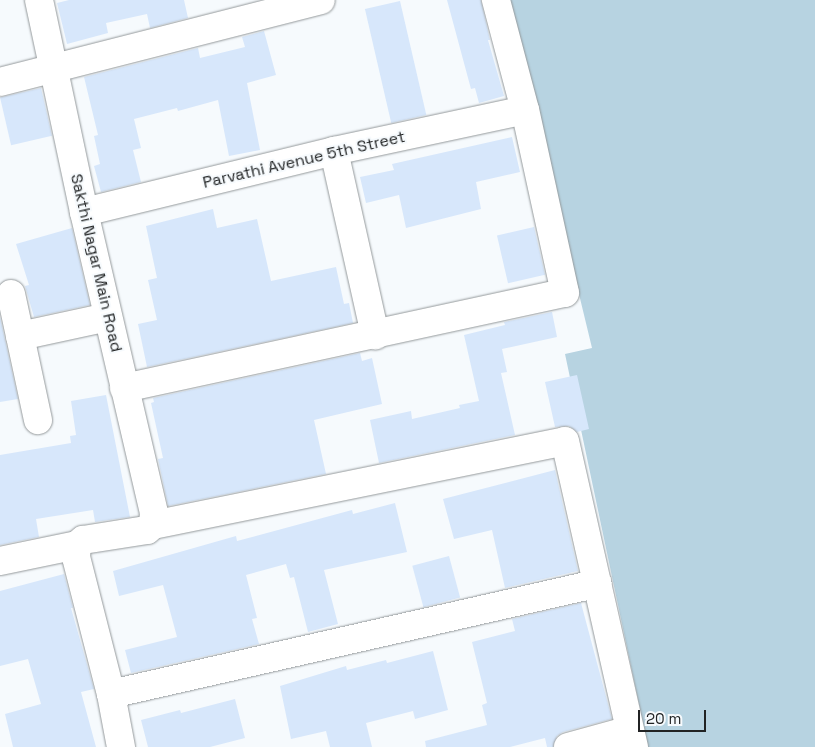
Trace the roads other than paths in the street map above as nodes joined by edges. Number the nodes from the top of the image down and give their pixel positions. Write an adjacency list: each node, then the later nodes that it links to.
1 (39, 0): 4 (street, Sakthi Nagar Main Road)
2 (321, 0): 4 (street)
3 (496, 0): 6 (street)
4 (52, 69): 5 (street); 8 (street, Sakthi Nagar Main Road)
5 (0, 82)
6 (524, 110): 7 (street, Parvathi Avenue 5th Street); 11 (street)
7 (334, 151): 8 (street, Parvathi Avenue 5th Street); 11 (street)
8 (84, 212): 10 (street, Sakthi Nagar Main Road)
9 (11, 294): 12 (street)
10 (108, 317): 12 (street); 13 (street, Sakthi Nagar Main Road)
11 (375, 335): 13 (street)
12 (20, 336): 14 (street)
13 (124, 388): 15 (street, Sakthi Nagar Main Road)
14 (38, 420)
15 (153, 525): 16 (street); 18 (street)
16 (77, 545): 17 (street); 19 (street)
17 (0, 560)
18 (598, 583): 19 (street); 20 (street)
19 (110, 694): 21 (street)
20 (632, 738): 22 (street)
21 (121, 747)
22 (568, 747)

